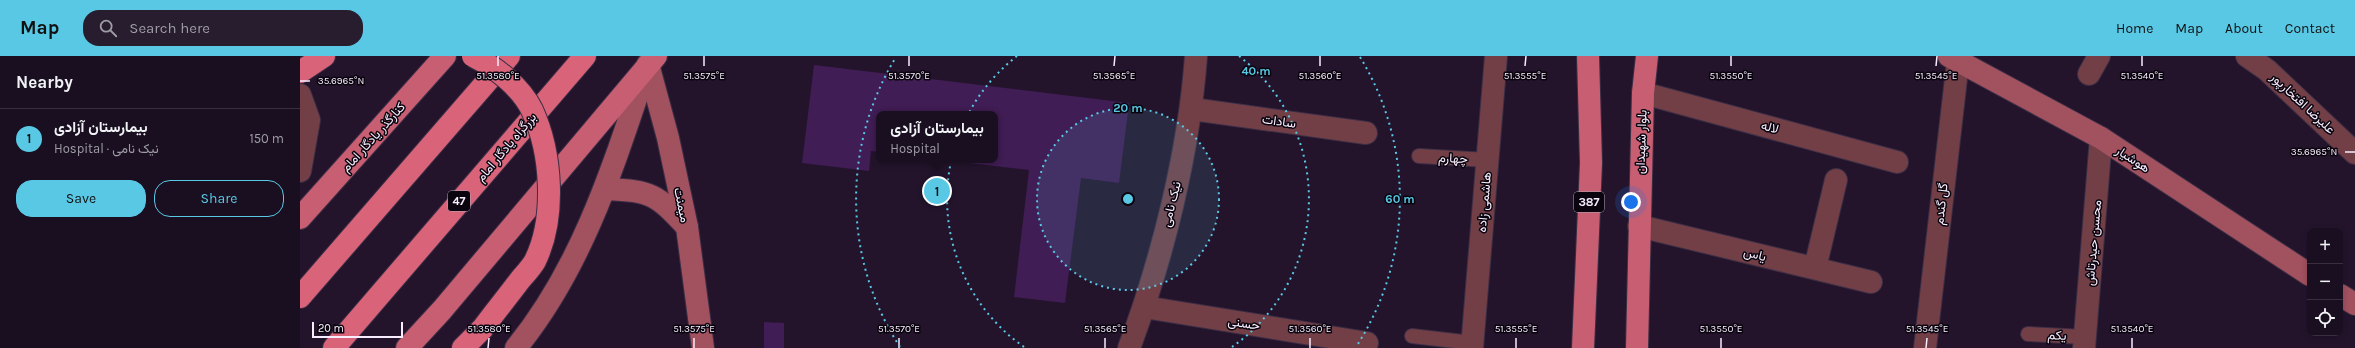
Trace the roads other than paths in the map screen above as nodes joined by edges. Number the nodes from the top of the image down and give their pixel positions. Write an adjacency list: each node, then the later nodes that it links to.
1 (324, 56): 13 (highway)
2 (445, 56): 26 (main road, کنارگذر یادگار امام)
3 (473, 56): 43 (highway, bridge)
4 (509, 56): 32 (highway)
5 (585, 56): 41 (highway, بزرگراه یادگار امام / 47)
6 (1196, 56): 16 (street, نیک نامی)
7 (1496, 56): 21 (street, هاشمی زاده)
8 (1588, 56): 47 (main road, 387)
9 (1647, 56): 14 (main road, بلوار شهیدان)
10 (2248, 56): 19 (street, علیرضا افتخارپور)
11 (1953, 58): 18 (main road, هوشیار); 49 (street, گل گندم)
12 (652, 60): 25 (main road); 28 (main road, میمنت); 42 (main road)
13 (300, 72)
14 (1643, 93): 22 (street, لاله); 27 (main road, بلوار شهیدان)
15 (300, 95): 23 (street)
16 (1192, 109): 17 (street, سادات); 35 (street, نیک نامی)
17 (1366, 133)
18 (2101, 138): 30 (main road, هوشیار); 38 (street, محسن حیدرتاش)
19 (2355, 153)
20 (1419, 156): 21 (lane, چهارم)
21 (1488, 160): 40 (street, هاشمی زاده)
22 (1897, 162)
23 (300, 171)
24 (1836, 180): 29 (street)
25 (606, 189): 28 (main road); 44 (main road)
26 (300, 218)
27 (1639, 226): 29 (street, یاس); 48 (main road, بلوار شهیدان)
28 (687, 227): 45 (main road, میمنت)
29 (1815, 268): 31 (street, یاس)
30 (2307, 273)
31 (1871, 282)
32 (300, 297)
33 (2343, 297): 34 (main road)
34 (2355, 304)
35 (1144, 307): 39 (street, حسنی); 46 (street, نیک نامی)
36 (2028, 334): 38 (lane, یکم)
37 (1412, 336): 40 (lane)
38 (2085, 342)
39 (1366, 343)
40 (1472, 346)
41 (334, 348)
42 (407, 348)
43 (463, 348)
44 (516, 348)
45 (703, 348)
46 (1129, 348)
47 (1583, 348)
48 (1636, 348)
49 (1925, 348)

